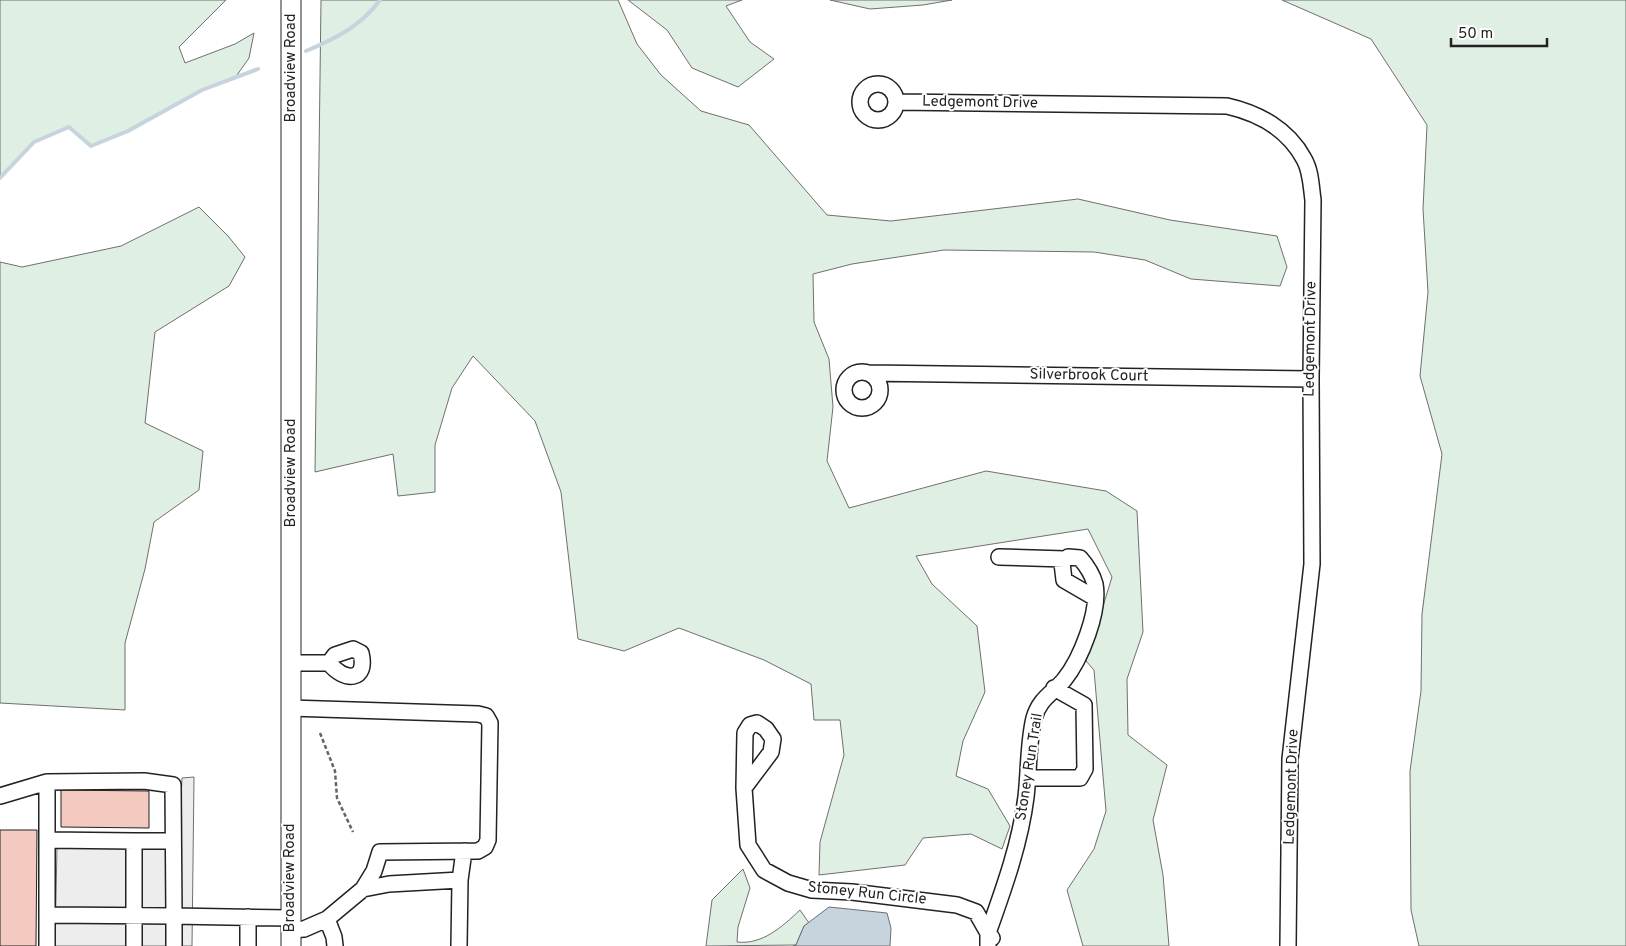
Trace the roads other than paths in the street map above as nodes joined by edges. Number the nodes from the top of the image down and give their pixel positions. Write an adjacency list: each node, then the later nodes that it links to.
1 (291, 0): 9 (main road, Broadview Road)
2 (896, 102): 4 (street, Ledgemont Drive)
3 (868, 373): 4 (street, Silverbrook Court)
4 (1310, 379): 36 (street, Ledgemont Drive)
5 (999, 557): 6 (street)
6 (1065, 560): 7 (street); 7 (street, Stoney Run Trail)
7 (1095, 598): 10 (street, Stoney Run Trail)
8 (329, 663): 9 (street)
9 (290, 664): 11 (main road, Broadview Road)
10 (1054, 688): 12 (street, Stoney Run Trail); 12 (street)
11 (290, 708): 19 (street); 27 (main road, Broadview Road)
12 (1028, 778): 28 (street, Stoney Run Trail)
13 (47, 782): 15 (street); 16 (street); 18 (street)
14 (744, 788): 28 (street, Stoney Run Circle)
15 (0, 796)
16 (47, 840): 17 (street); 22 (street)
17 (134, 841): 18 (street); 23 (street)
18 (173, 841): 24 (street)
19 (464, 851): 20 (street); 21 (street)
20 (460, 880): 21 (street); 34 (street)
21 (363, 889): 26 (street)
22 (47, 915): 23 (street); 29 (street)
23 (134, 915): 24 (street); 30 (street)
24 (174, 916): 25 (street); 31 (street)
25 (248, 917): 27 (street); 32 (street)
26 (327, 919): 27 (street); 33 (street)
27 (290, 931)
28 (988, 939): 35 (street)
29 (47, 946)
30 (134, 946)
31 (174, 946)
32 (248, 946)
33 (335, 946)
34 (459, 946)
35 (997, 946)
36 (1288, 946)

